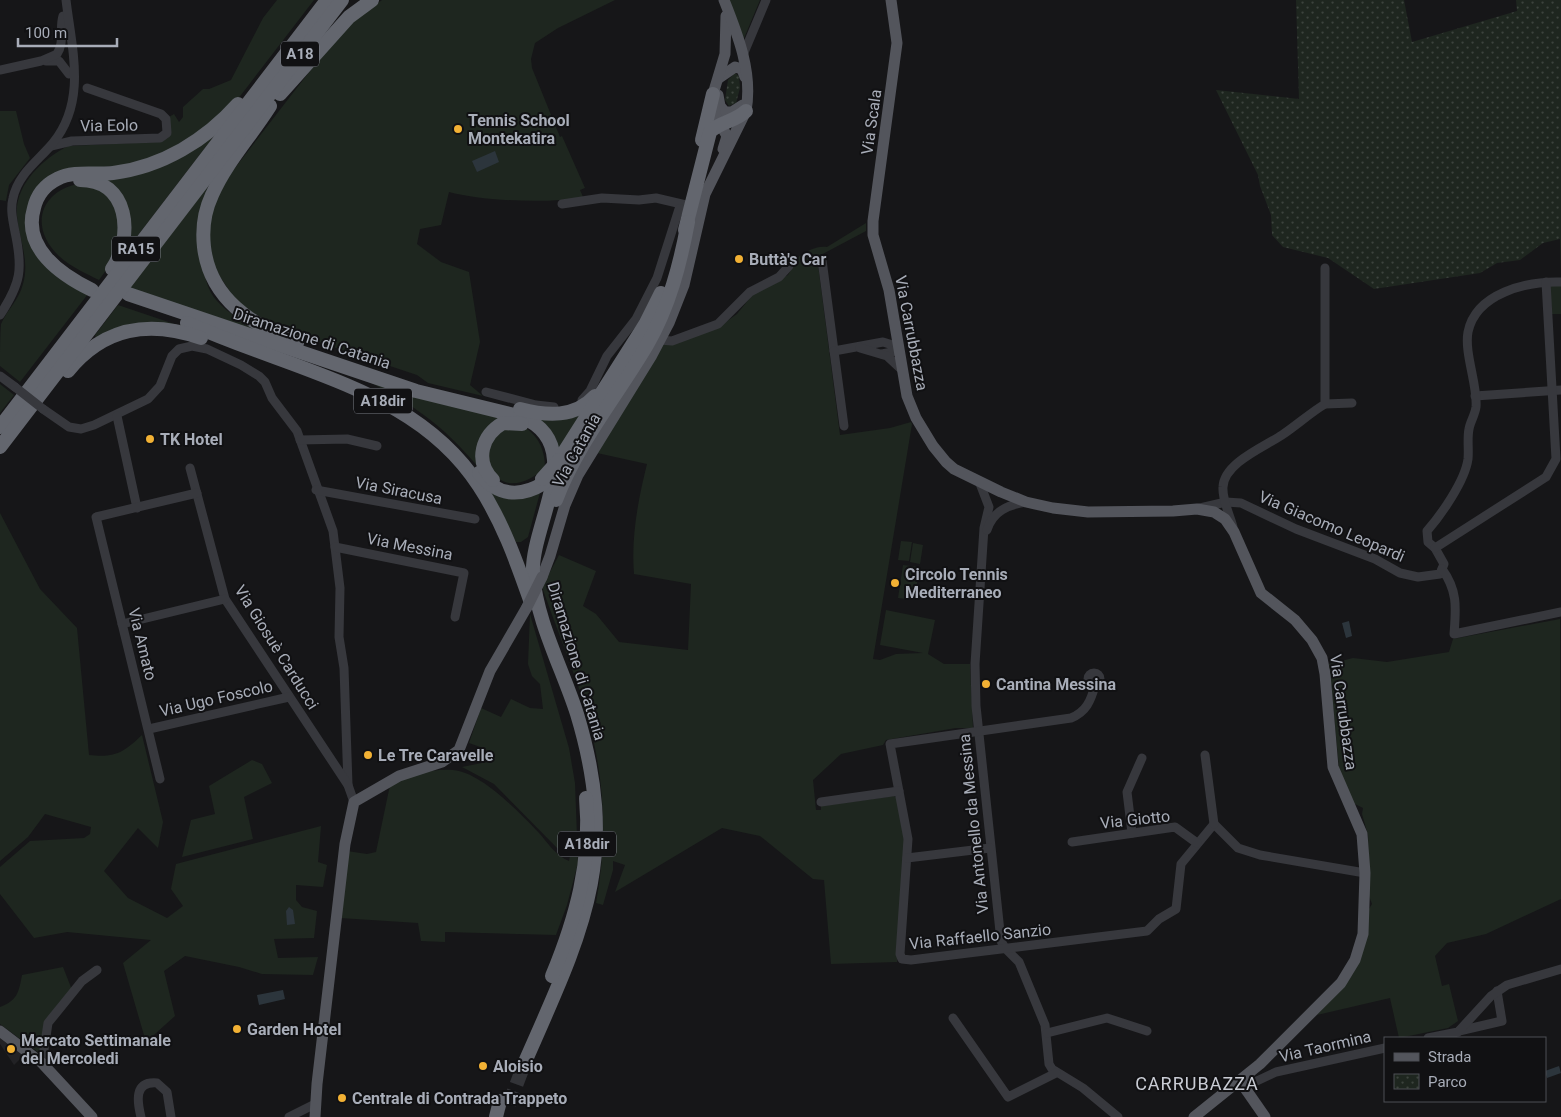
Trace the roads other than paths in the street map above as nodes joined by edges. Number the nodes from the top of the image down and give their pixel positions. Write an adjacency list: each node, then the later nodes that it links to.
1 (61, 0): 9 (street)
2 (66, 0): 21 (street)
3 (322, 0): 10 (highway)
4 (372, 0): 18 (highway)
5 (723, 0): 12 (main road, Via Catania); 16 (main road)
6 (766, 0): 12 (street)
7 (892, 0): 25 (main road, Via Scala)
8 (334, 4): 10 (highway, A18); 18 (highway)
9 (63, 16): 13 (street); 15 (street)
10 (314, 16): 11 (highway, A18)
11 (303, 31): 18 (highway, A18); 44 (highway)
12 (743, 55): 19 (main road, Via Catania)
13 (41, 61): 14 (street); 15 (street)
14 (0, 70)
15 (70, 74): 21 (street)
16 (715, 86): 19 (main road); 19 (main road); 20 (main road); 24 (highway)
17 (87, 88): 21 (street, Via Eolo)
18 (265, 97): 42 (highway); 44 (highway, RA15); 58 (highway, RA15)
19 (747, 101): 20 (highway); 22 (main road, Via Catania)
20 (721, 124): 22 (main road); 24 (highway)
21 (51, 146): 31 (street)
22 (712, 176): 34 (main road, Via Catania)
23 (562, 204): 24 (street)
24 (686, 212): 41 (highway); 48 (street, Via Catania); 60 (highway); 84 (highway)
25 (876, 249): 33 (main road, Via Carrubbazza)
26 (822, 260): 38 (street)
27 (789, 266): 34 (street)
28 (1325, 268): 51 (street)
29 (1546, 282): 30 (street, Via Giacomo Leopardi); 47 (street); 49 (street, Via Giacomo Leopardi)
30 (1561, 282)
31 (0, 315)
32 (172, 317): 40 (highway, Diramazione di Catania / A18dir); 52 (highway, Diramazione di Catania / A18dir); 62 (highway)
33 (895, 322): 35 (street); 36 (main road, Via Carrubbazza)
34 (660, 340): 92 (main road, Via Catania, bridge)
35 (883, 342): 36 (street); 37 (street)
36 (899, 347): 39 (street); 43 (main road, Via Carrubbazza)
37 (860, 348): 38 (street); 39 (street)
38 (834, 351): 54 (street)
39 (882, 354): 43 (street)
40 (308, 355): 42 (highway); 46 (highway, Diramazione di Catania / A18dir)
41 (626, 356): 42 (highway); 60 (highway)
42 (350, 364): 46 (highway)
43 (902, 370): 63 (main road, Via Carrubbazza)
44 (40, 375): 55 (highway, RA15)
45 (0, 376): 53 (street, bridge)
46 (387, 381): 84 (highway, Diramazione di Catania / A18dir)
47 (1557, 390): 49 (street); 75 (street)
48 (486, 392)
49 (1475, 396): 75 (street, Via Giacomo Leopardi)
50 (1352, 403): 51 (street)
51 (1325, 404): 70 (street)
52 (399, 410): 59 (highway); 80 (highway, Diramazione di Catania / A18dir)
53 (117, 416): 56 (street); 69 (street)
54 (844, 426)
55 (0, 427)
56 (300, 440): 57 (street); 64 (street)
57 (376, 446)
58 (0, 447)
59 (0, 452)
60 (560, 464): 62 (highway, bridge)
61 (190, 468): 66 (street, Via Giosuè Carducci)
62 (543, 481): 80 (highway)
63 (980, 481): 65 (main road, Via Carrubbazza); 68 (street)
64 (316, 490): 72 (street, Via Siracusa); 74 (street)
65 (1001, 492): 67 (main road, Via Carrubbazza); 68 (street); 71 (street)
66 (197, 493): 69 (street); 77 (street, Via Giosuè Carducci)
67 (1026, 502): 70 (main road, Via Carrubbazza); 71 (street)
68 (989, 507): 73 (street, Via Antonello da Messina)
69 (137, 508): 81 (street, Via Amato)
70 (1225, 510): 76 (street, Via Giacomo Leopardi); 100 (main road, Via Carrubbazza)
71 (999, 512): 73 (street)
72 (475, 519)
73 (985, 540): 86 (street, Via Antonello da Messina)
74 (335, 546): 79 (street, Via Messina); 90 (street)
75 (1435, 548): 76 (street, Via Giacomo Leopardi)
76 (1442, 569): 78 (street)
77 (225, 599): 81 (street); 83 (street, Via Giosuè Carducci)
78 (1561, 612)
79 (455, 617)
80 (539, 622): 84 (highway, Diramazione di Catania / A18dir)
81 (122, 624): 85 (street, Via Amato)
82 (1094, 685): 86 (street, Via Raffaello Sanzio)
83 (289, 697): 85 (street, Via Ugo Foscolo); 90 (street, Via Giosuè Carducci)
84 (576, 712)
85 (149, 729): 89 (street, Via Amato)
86 (978, 731): 91 (street, Via Raffaello Sanzio); 98 (street, Via Antonello da Messina)
87 (1205, 755): 94 (street)
88 (1142, 758): 95 (street)
89 (160, 779)
90 (348, 785): 92 (street, Via Giosuè Carducci)
91 (899, 791): 93 (street); 99 (street, Via Raffaello Sanzio)
92 (354, 802): 115 (main road)
93 (821, 802)
94 (1214, 824): 97 (street, Via Raffaello Sanzio); 100 (street)
95 (1132, 833): 96 (street, Via Giotto); 97 (street, Via Giotto)
96 (1072, 842)
97 (1197, 842): 101 (street, Via Raffaello Sanzio)
98 (990, 848): 99 (street); 101 (street, Via Antonello da Messina)
99 (907, 858): 101 (street, Via Raffaello Sanzio)
100 (1365, 873): 114 (main road, Via Carrubbazza)
101 (1005, 948): 108 (street, Via Antonello da Messina)
102 (1561, 969): 104 (street)
103 (97, 970): 112 (street)
104 (1497, 991): 109 (street); 109 (street)
105 (954, 1018): 113 (street)
106 (0, 1030): 112 (main road)
107 (1147, 1031): 108 (street)
108 (1047, 1032): 113 (street, Via Antonello da Messina)
109 (1458, 1032): 110 (street)
110 (1433, 1037)
111 (1384, 1048): 114 (street, Via Taormina)
112 (42, 1063): 117 (main road)
113 (1056, 1073): 123 (street)
114 (1242, 1084): 124 (main road, Via Carrubbazza); 125 (main road)
115 (315, 1104): 120 (street); 121 (main road)
116 (505, 1107): 122 (highway)
117 (92, 1117)
118 (141, 1117): 119 (street)
119 (171, 1117)
120 (289, 1117)
121 (315, 1117)
122 (496, 1117)
123 (1118, 1117)
124 (1194, 1117)
125 (1265, 1117)

